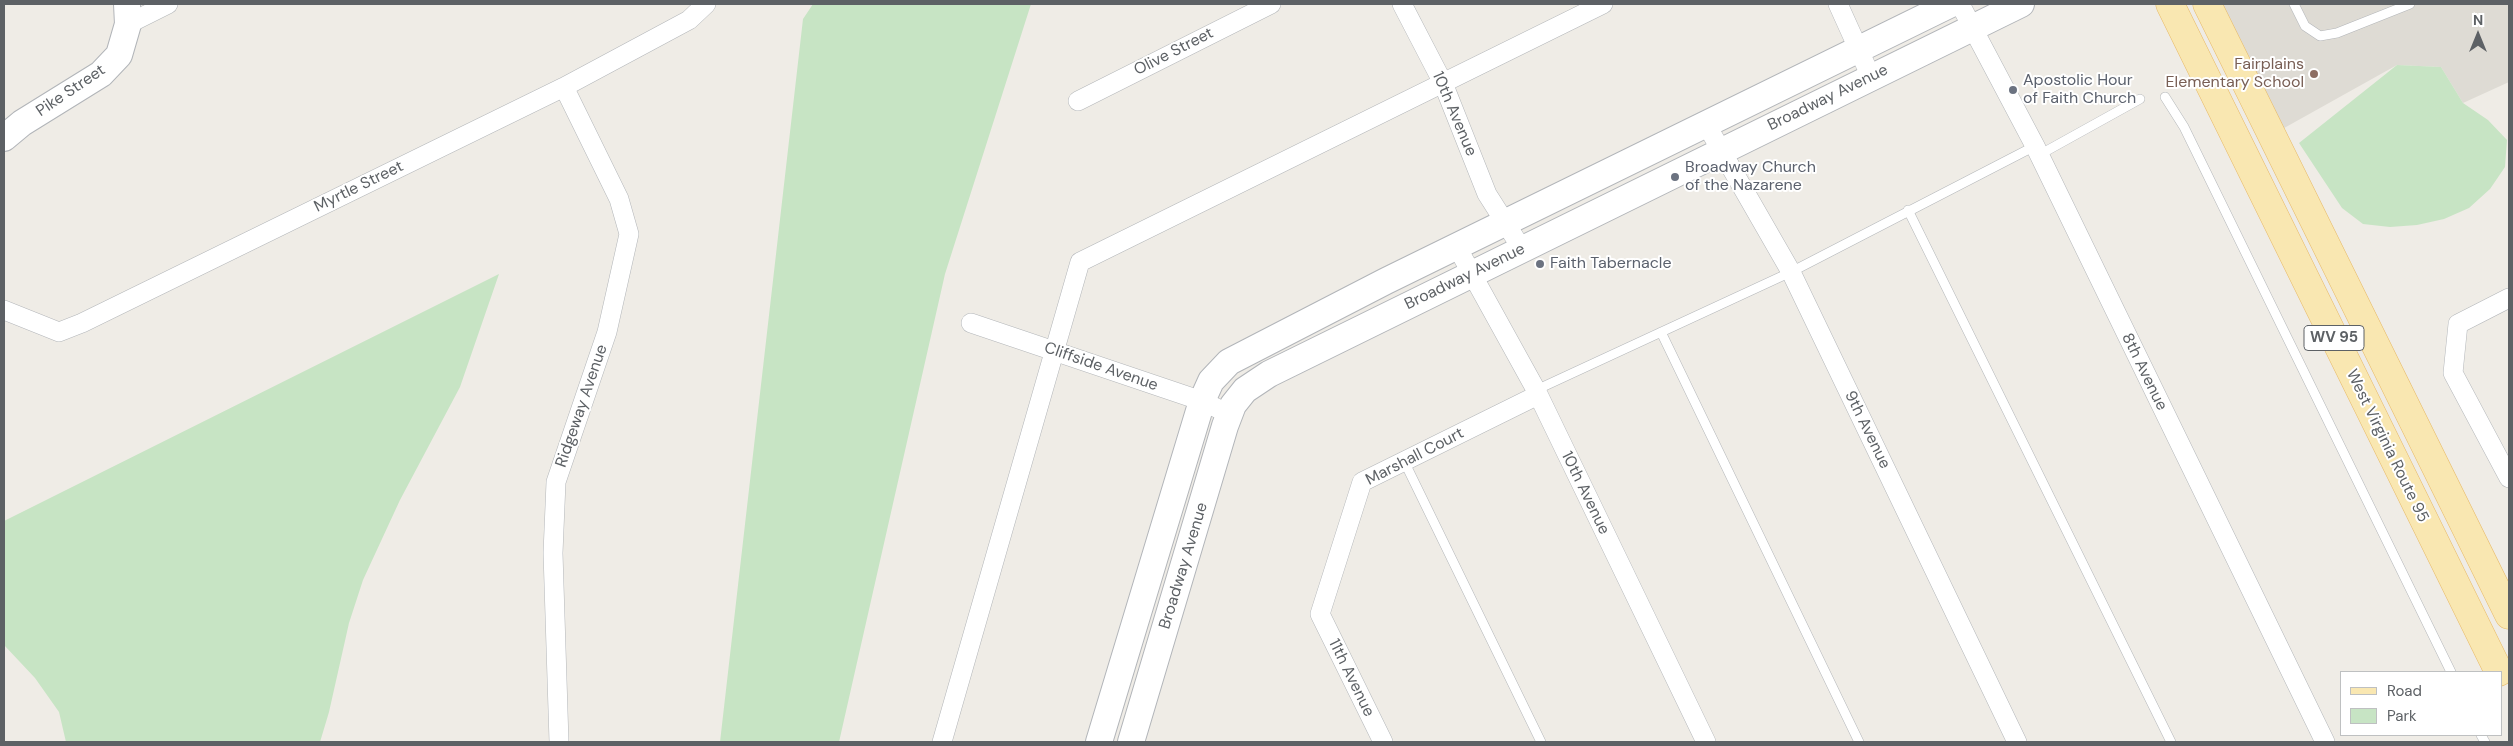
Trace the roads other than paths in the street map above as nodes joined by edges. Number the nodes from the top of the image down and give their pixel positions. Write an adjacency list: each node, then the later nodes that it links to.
1 (168, 4): 14 (street)
2 (706, 4): 19 (street, Myrtle Street)
3 (1271, 4): 22 (street, Olive Street)
4 (1402, 4): 18 (street, 10th Avenue)
5 (1603, 4): 18 (street)
6 (1838, 4): 16 (street)
7 (1951, 4): 16 (main road, Broadway Avenue)
8 (1960, 4): 15 (street, 8th Avenue)
9 (2021, 4): 15 (main road, Broadway Avenue)
10 (2170, 4): 46 (main road, West Virginia Route 95 / WV 95)
11 (2207, 4): 44 (main road, WV 95)
12 (2294, 4): 13 (lane)
13 (2410, 4)
14 (128, 14): 24 (main road, Pike Street)
15 (1972, 28): 17 (main road, Broadway Avenue); 26 (street, 8th Avenue)
16 (1857, 49): 17 (street); 23 (main road, Broadway Avenue)
17 (1871, 77): 25 (main road, Broadway Avenue)
18 (1443, 83): 28 (street, 10th Avenue); 37 (street)
19 (564, 87): 34 (street, Myrtle Street); 49 (street, Ridgeway Avenue)
20 (2165, 96): 45 (lane)
21 (2140, 99): 26 (lane)
22 (1078, 101)
23 (1706, 124): 25 (street, 9th Avenue); 28 (main road, Broadway Avenue)
24 (4, 138)
25 (1721, 151): 30 (main road, Broadway Avenue); 31 (street, 9th Avenue)
26 (2037, 151): 27 (lane); 59 (street, 8th Avenue)
27 (1908, 210): 31 (lane); 58 (lane)
28 (1507, 223): 29 (main road, Broadway Avenue); 30 (street, 10th Avenue)
29 (1457, 247): 32 (street, 10th Avenue); 39 (main road, Broadway Avenue)
30 (1522, 249): 32 (main road, Broadway Avenue)
31 (1791, 272): 36 (lane); 57 (street, 9th Avenue)
32 (1471, 274): 38 (street, 10th Avenue); 40 (main road, Broadway Avenue)
33 (2509, 298): 42 (street)
34 (4, 310)
35 (971, 324): 37 (street, Cliffside Avenue)
36 (1661, 332): 38 (lane); 56 (lane)
37 (1056, 352): 39 (street, Cliffside Avenue); 50 (street)
38 (1537, 393): 41 (street, Marshall Court); 55 (street, 10th Avenue)
39 (1202, 401): 40 (street, Cliffside Avenue); 51 (main road, Broadway Avenue)
40 (1229, 414): 52 (main road, Broadway Avenue)
41 (1404, 461): 43 (street, Marshall Court); 54 (lane)
42 (2509, 478)
43 (1320, 614): 53 (street, 11th Avenue)
44 (2509, 615)
45 (2451, 671)
46 (2499, 671)
47 (2503, 680): 48 (main road)
48 (2509, 694)
49 (559, 742)
50 (942, 742)
51 (1099, 742)
52 (1131, 742)
53 (1383, 742)
54 (1541, 742)
55 (1706, 742)
56 (1859, 742)
57 (2017, 742)
58 (2171, 742)
59 (2325, 742)

